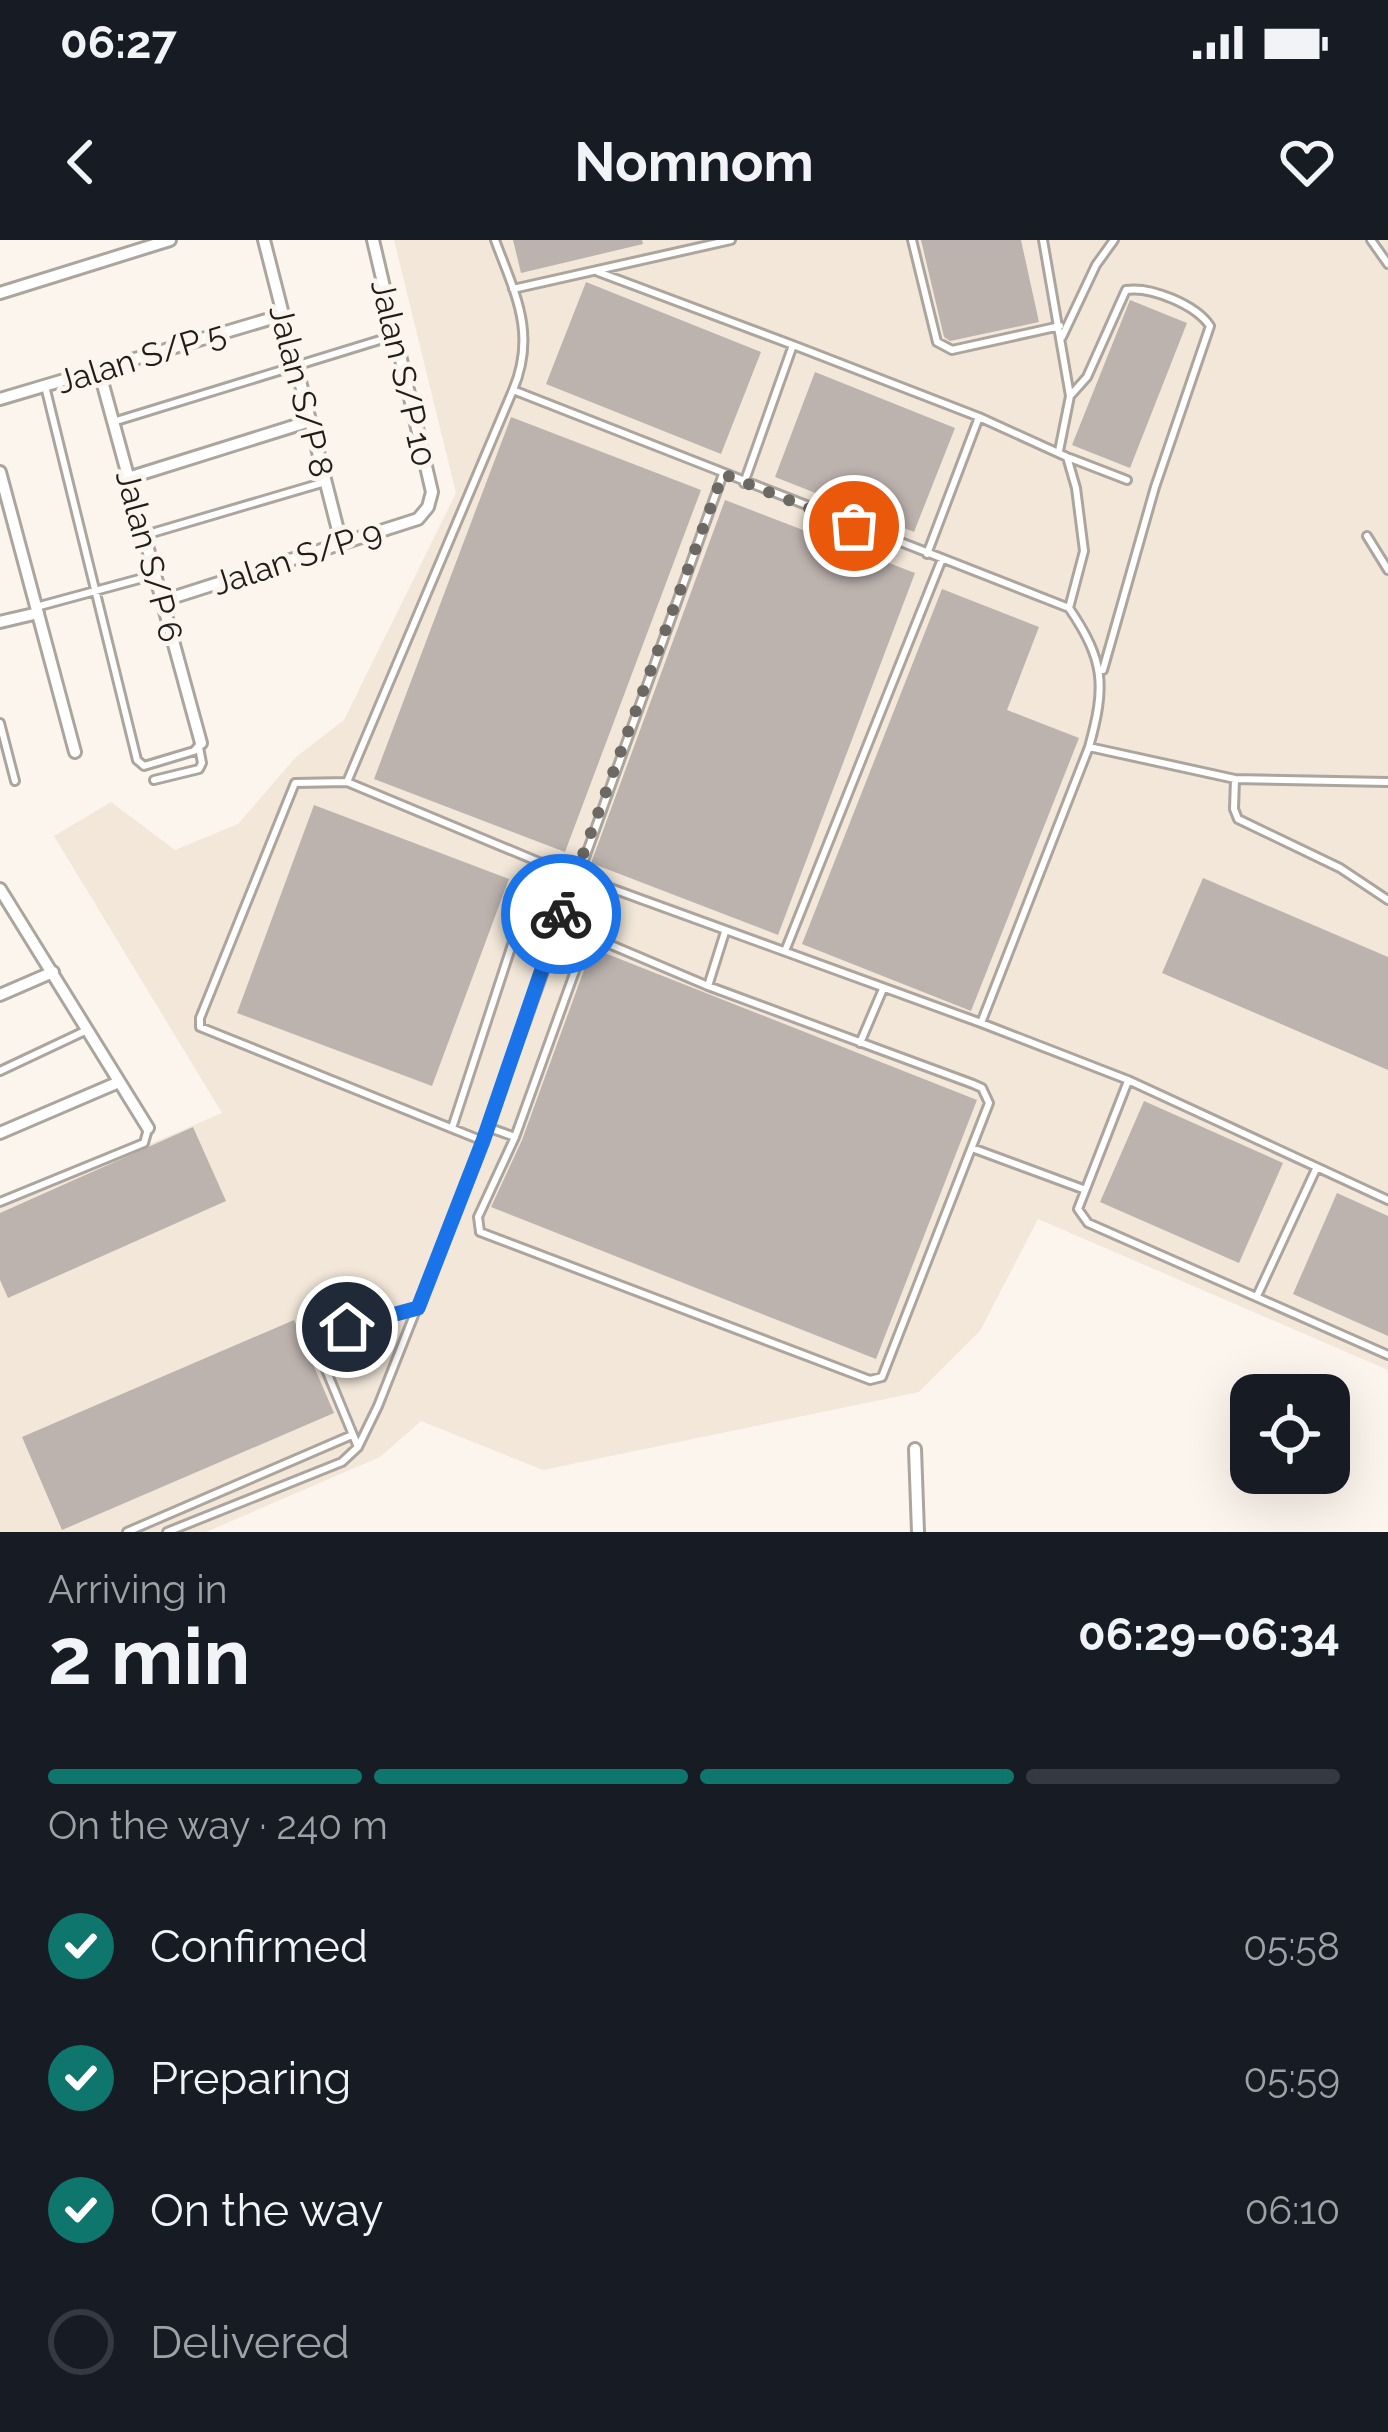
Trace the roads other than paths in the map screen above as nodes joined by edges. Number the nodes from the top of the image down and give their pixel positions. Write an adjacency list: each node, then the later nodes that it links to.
1 (170, 240): 13 (street)
2 (264, 240): 14 (street, Jalan S/P 8)
3 (373, 240): 16 (street, Jalan S/P 10)
4 (495, 240): 12 (lane)
5 (731, 240): 11 (lane)
6 (912, 240): 15 (lane)
7 (1043, 240): 15 (lane)
8 (1114, 240): 17 (lane)
9 (1371, 240): 10 (lane)
10 (1388, 264)
11 (595, 271): 12 (lane); 18 (lane)
12 (513, 289): 22 (lane)
13 (0, 293)
14 (283, 315): 19 (street, Jalan S/P 8); 20 (street, Jalan S/P 5)
15 (1060, 326): 17 (lane)
16 (396, 335): 19 (lane); 35 (street, Jalan S/P 10)
17 (1062, 337): 23 (lane)
18 (794, 345): 25 (lane); 34 (lane)
19 (296, 366): 26 (street, Jalan S/P 8); 27 (lane)
20 (99, 370): 21 (street, Jalan S/P 5); 27 (street, Jalan S/P 6)
21 (45, 386): 24 (street, Jalan S/P 5); 43 (lane)
22 (513, 390): 30 (lane); 56 (lane)
23 (1070, 396): 28 (lane); 48 (lane)
24 (0, 400)
25 (980, 417): 28 (lane); 39 (lane)
26 (310, 421): 31 (street); 33 (street, Jalan S/P 8)
27 (113, 422): 31 (street, Jalan S/P 6)
28 (1063, 454): 32 (lane); 45 (lane)
29 (0, 472): 46 (street)
30 (723, 474): 34 (lane); 59 (lane)
31 (128, 478): 36 (street, Jalan S/P 6)
32 (1126, 480)
33 (326, 482): 36 (lane); 38 (street, Jalan S/P 8)
34 (744, 483): 39 (lane)
35 (428, 507): 38 (street, Jalan S/P 9)
36 (144, 536): 42 (street, Jalan S/P 6)
37 (1366, 536): 41 (lane)
38 (341, 542): 44 (street, Jalan S/P 9)
39 (927, 554): 40 (lane)
40 (941, 559): 45 (lane); 63 (lane)
41 (1388, 570)
42 (154, 574): 43 (lane); 44 (street, Jalan S/P 6)
43 (94, 591): 46 (lane); 50 (lane)
44 (162, 601): 50 (street, Jalan S/P 6)
45 (1069, 608): 48 (lane)
46 (37, 610): 47 (street); 52 (street)
47 (0, 622)
48 (1102, 674): 51 (lane)
49 (0, 723): 55 (lane)
50 (200, 745): 54 (lane)
51 (1089, 747): 53 (lane); 68 (lane)
52 (75, 752)
53 (1235, 779): 57 (lane); 61 (lane)
54 (154, 780)
55 (15, 781)
56 (346, 782): 58 (lane); 76 (lane)
57 (1388, 782)
58 (538, 862): 59 (lane); 76 (lane)
59 (575, 875): 62 (lane); 74 (lane)
60 (0, 889): 64 (street)
61 (1388, 900)
62 (725, 932): 63 (lane); 65 (lane)
63 (785, 953): 66 (lane)
64 (53, 972): 67 (street); 69 (street)
65 (708, 986): 70 (lane); 78 (lane)
66 (883, 989): 68 (lane); 70 (lane)
67 (0, 994)
68 (981, 1023): 72 (lane)
69 (87, 1030): 71 (lane); 73 (street)
70 (860, 1043): 80 (lane)
71 (0, 1071)
72 (1128, 1080): 81 (lane); 82 (lane)
73 (119, 1082): 75 (street); 77 (street)
74 (487, 1127): 78 (lane); 79 (lane)
75 (148, 1128): 84 (lane)
76 (452, 1128): 79 (lane)
77 (0, 1133)
78 (515, 1137): 80 (lane)
79 (483, 1141): 86 (lane)
80 (972, 1148): 82 (lane)
81 (1316, 1169): 83 (lane); 85 (lane)
82 (1083, 1189): 85 (lane)
83 (1388, 1200)
84 (0, 1202)
85 (1257, 1296): 87 (lane)
86 (418, 1308): 88 (lane); 89 (lane)
87 (1388, 1354)
88 (352, 1435): 89 (lane); 91 (lane)
89 (358, 1447): 92 (lane)
90 (915, 1449): 93 (street)
91 (127, 1532)
92 (167, 1532)
93 (918, 1532)

